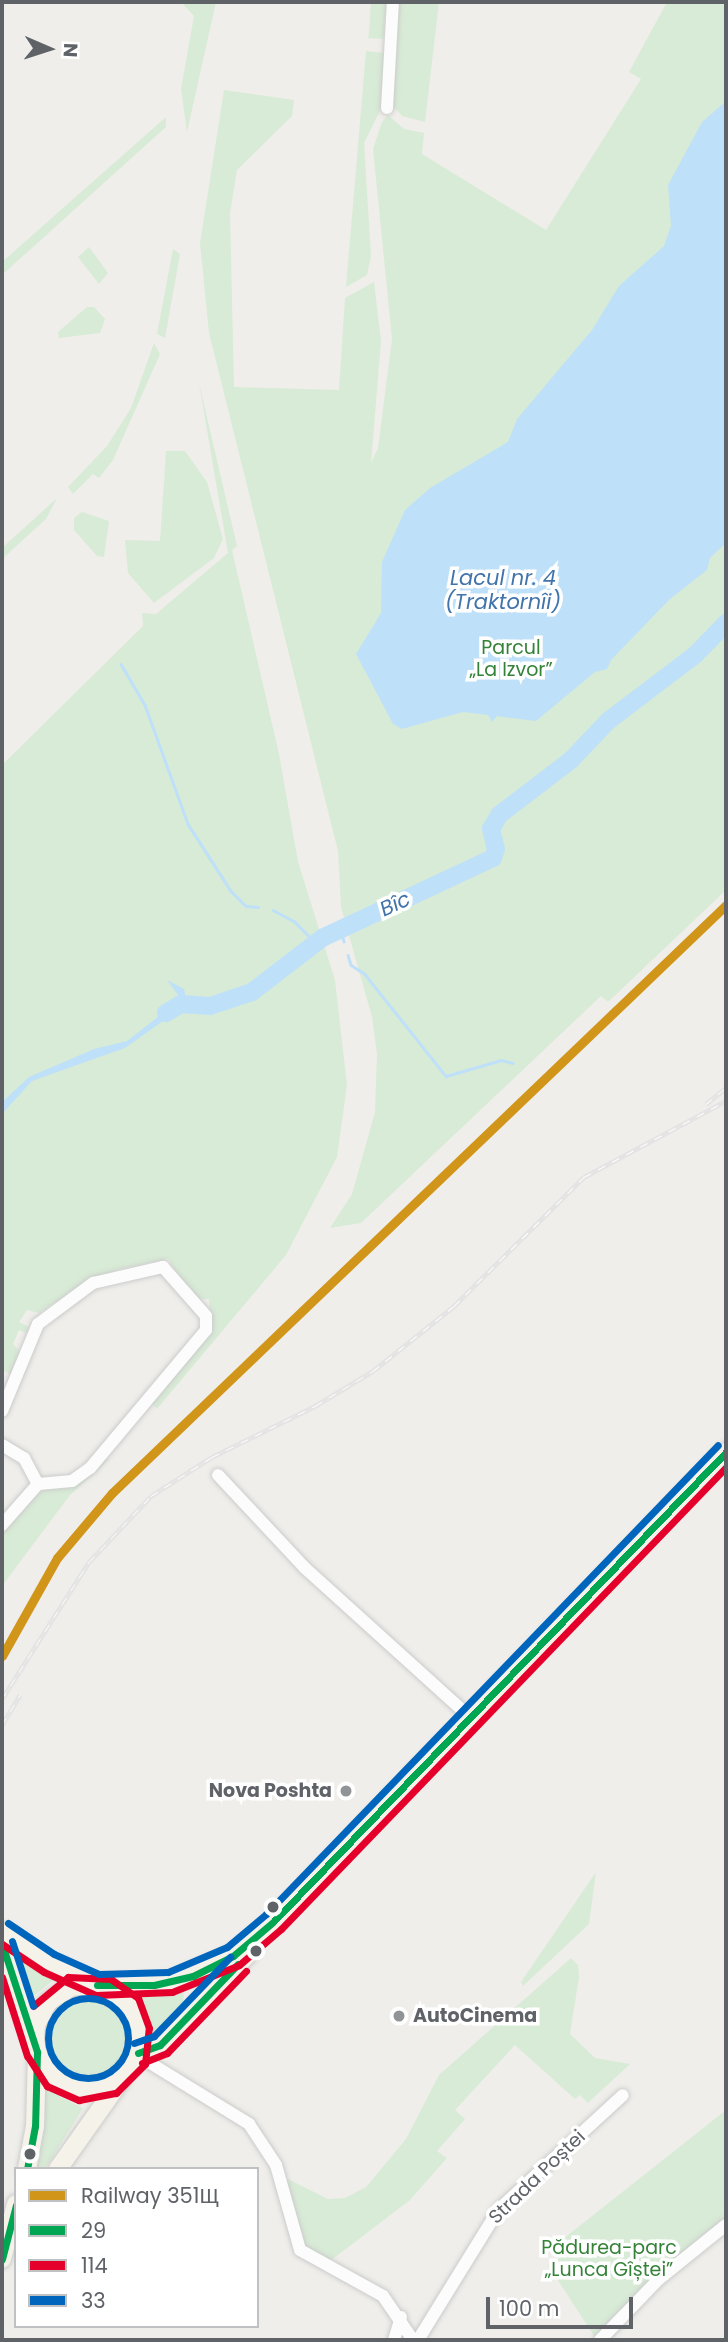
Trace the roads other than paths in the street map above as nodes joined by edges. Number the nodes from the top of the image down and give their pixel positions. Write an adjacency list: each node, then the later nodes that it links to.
1 (393, 2): 2 (street)
2 (387, 108)
3 (2, 1411): 7 (street)
4 (2, 1445): 7 (street)
5 (726, 1452): 9 (main road)
6 (218, 1475): 9 (street)
7 (38, 1484): 8 (street)
8 (2, 1525)
9 (471, 1718): 10 (main road)
10 (273, 1922): 13 (main road); 15 (main road)
11 (2, 1932): 13 (main road)
12 (2, 1944): 14 (main road)
13 (97, 1986): 14 (main road); 15 (main road)
14 (37, 2052): 16 (main road); 18 (main road)
15 (138, 2054): 16 (main road); 23 (street, Strada Poștei)
16 (127, 2073): 19 (main road)
17 (623, 2095): 25 (street, Strada Poștei)
18 (27, 2167)
19 (59, 2167)
20 (14, 2214): 22 (main road)
21 (726, 2225): 26 (street)
22 (7, 2251)
23 (401, 2317): 24 (street); 25 (street, Strada Poștei)
24 (394, 2340)
25 (416, 2340)
26 (600, 2340)

